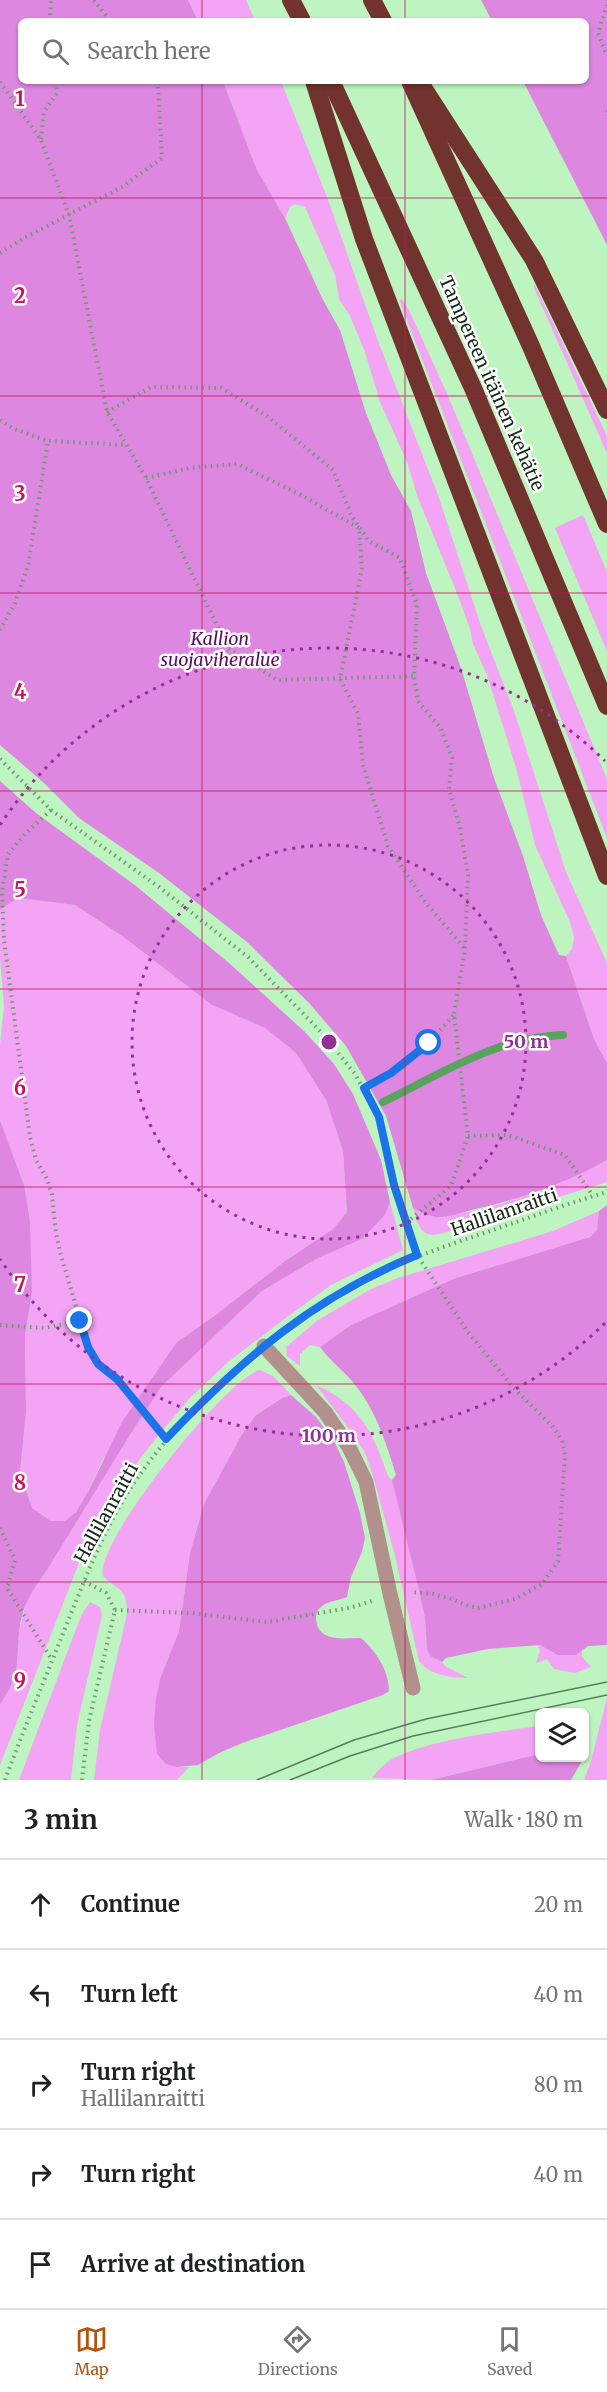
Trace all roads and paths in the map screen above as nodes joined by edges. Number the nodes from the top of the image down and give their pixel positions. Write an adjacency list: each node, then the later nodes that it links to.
1 (51, 0): 6 (path)
2 (94, 0): 7 (path)
3 (289, 0): 8 (highway); 9 (highway)
4 (372, 0): 10 (highway)
5 (607, 5): 11 (path)
6 (50, 18)
7 (108, 18)
8 (294, 18)
9 (300, 18)
10 (381, 18)
11 (607, 56)
12 (0, 82): 19 (path)
13 (56, 84): 19 (path)
14 (156, 84): 20 (path)
15 (315, 84): 36 (highway)
16 (332, 84): 33 (highway, Tampereen itäinen kehätie)
17 (411, 84): 28 (highway)
18 (421, 84): 22 (highway)
19 (41, 140): 20 (path)
20 (69, 215): 21 (path); 23 (path)
21 (0, 253)
22 (607, 410)
23 (107, 412): 26 (path); 29 (path)
24 (0, 420): 25 (path)
25 (48, 441): 26 (path); 30 (path)
26 (127, 445): 27 (path)
27 (146, 478): 29 (path); 32 (path)
28 (607, 524)
29 (359, 528): 31 (path); 32 (path)
30 (0, 630)
31 (414, 676): 32 (path); 37 (path)
32 (340, 679): 37 (path)
33 (607, 706)
34 (0, 759): 35 (path)
35 (51, 810): 39 (path); 45 (path)
36 (607, 876)
37 (465, 949): 38 (path)
38 (454, 1014): 39 (path); 40 (path)
39 (364, 1088): 43 (path)
40 (468, 1136): 42 (path); 43 (path)
41 (607, 1192): 42 (path, Hallilanraitti)
42 (593, 1196): 44 (path, Hallilanraitti)
43 (406, 1222): 44 (path)
44 (417, 1255): 47 (path, Hallilanraitti); 51 (path)
45 (80, 1321): 46 (path); 48 (path)
46 (0, 1325)
47 (264, 1346): 48 (path, Hallilanraitti); 51 (lane)
48 (166, 1439): 50 (path, Hallilanraitti)
49 (0, 1528): 53 (path)
50 (84, 1581): 52 (path); 53 (path, Hallilanraitti)
51 (390, 1594): 52 (path); 54 (lane)
52 (115, 1610): 56 (path)
53 (52, 1660): 55 (path, Hallilanraitti)
54 (413, 1688)
55 (5, 1780)
56 (82, 1780)

